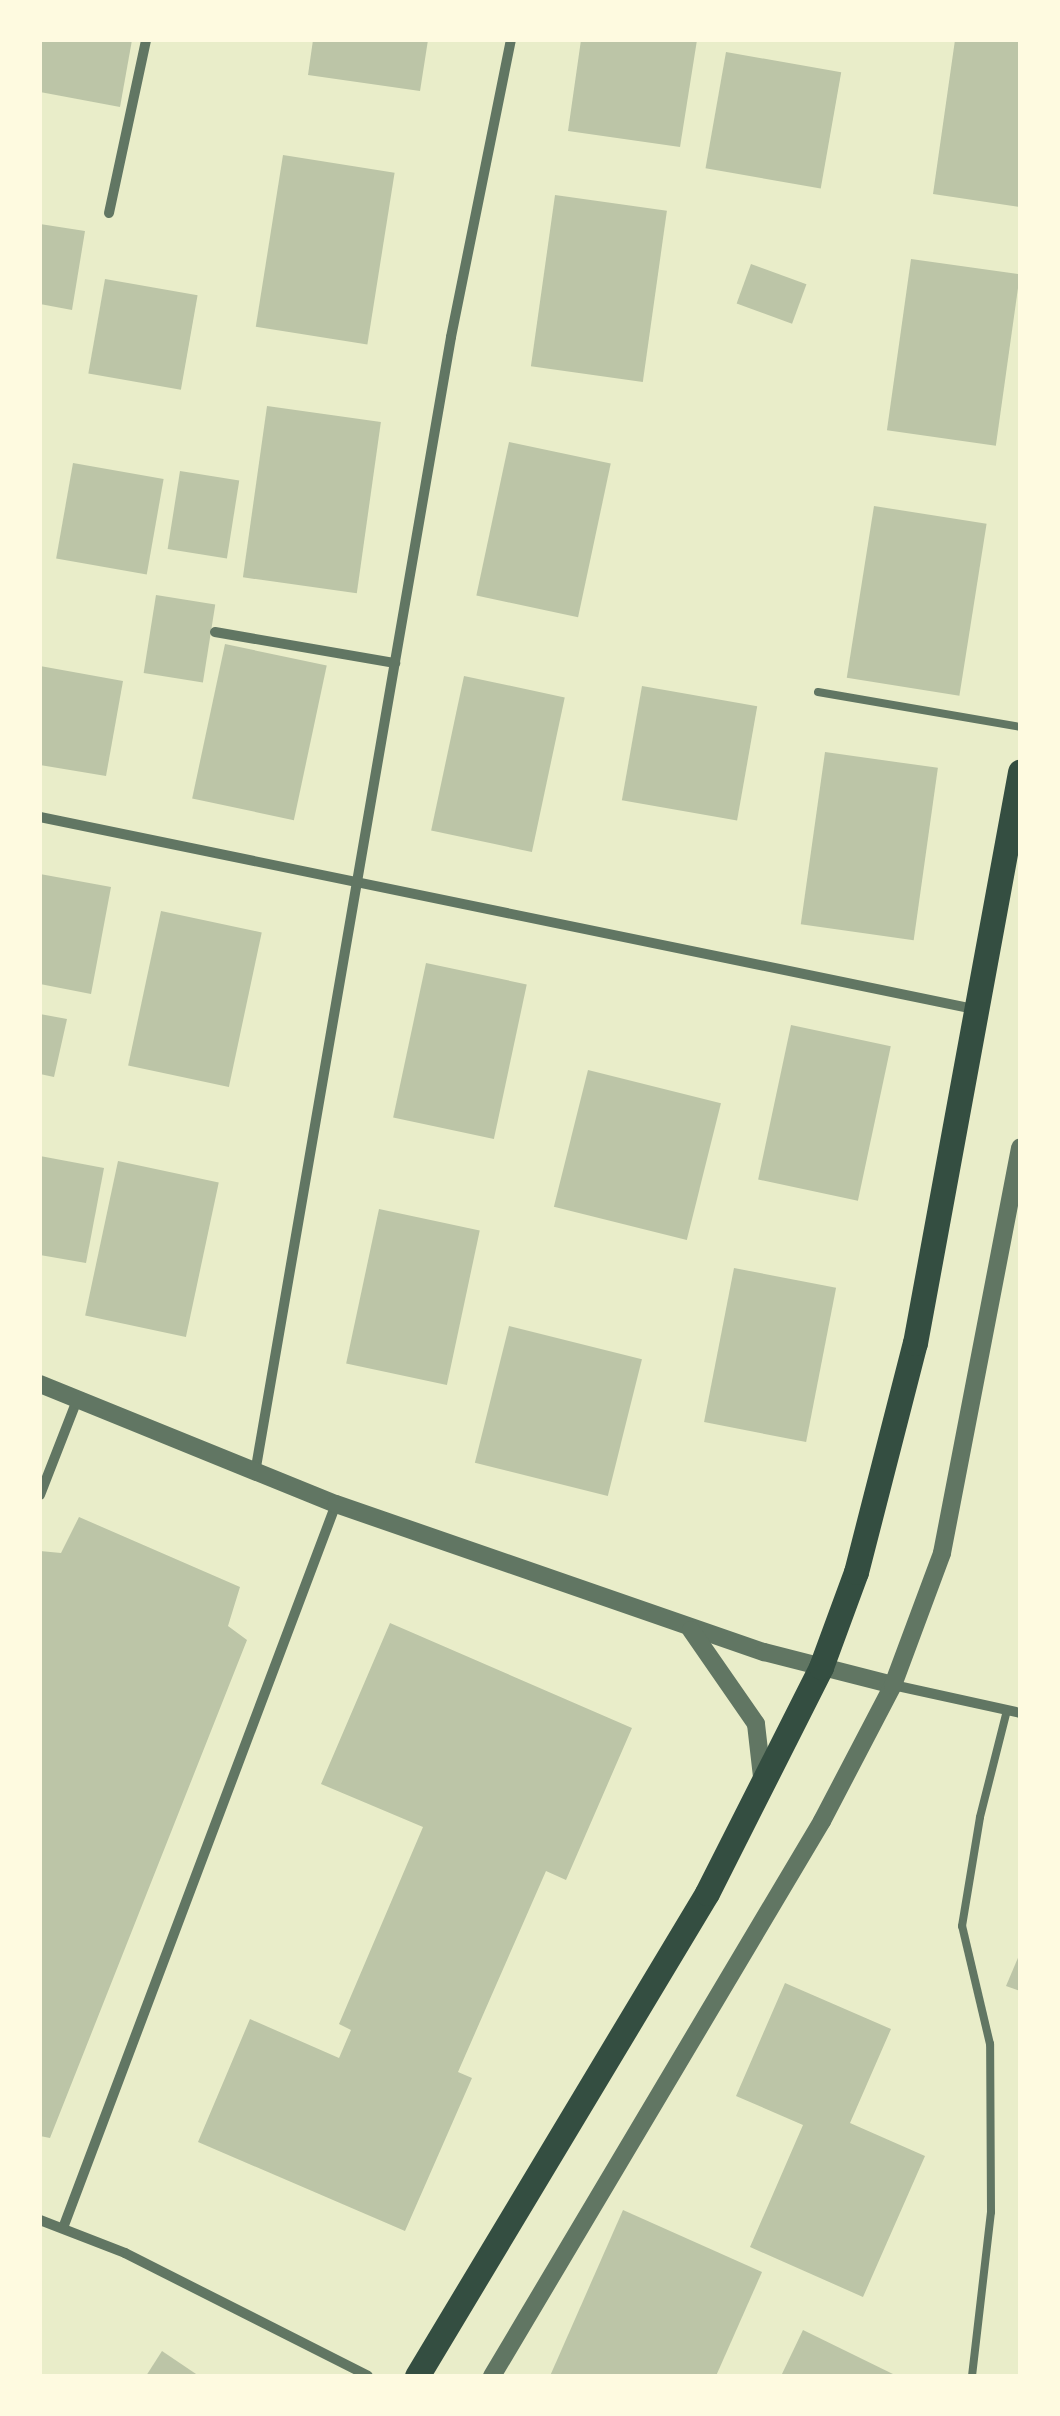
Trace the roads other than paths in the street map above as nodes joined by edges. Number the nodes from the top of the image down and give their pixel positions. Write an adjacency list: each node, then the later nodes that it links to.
1 (146, 40): 3 (street)
2 (511, 40): 5 (street)
3 (109, 212)
4 (215, 632): 5 (street)
5 (395, 663): 10 (street)
6 (818, 692): 7 (lane)
7 (1020, 727)
8 (1020, 772): 11 (main road)
9 (40, 817): 10 (street)
10 (358, 886): 11 (street); 15 (street)
11 (980, 1010): 19 (main road)
12 (1020, 1147): 20 (street)
13 (40, 1384): 14 (street)
14 (77, 1400): 15 (street); 16 (street)
15 (255, 1474): 17 (street)
16 (40, 1495)
17 (336, 1504): 18 (street); 25 (street)
18 (687, 1626): 19 (street); 23 (street)
19 (822, 1666): 20 (street); 23 (main road)
20 (892, 1685): 21 (street); 28 (street)
21 (1007, 1710): 22 (street); 29 (lane)
22 (1020, 1713)
23 (761, 1796): 27 (main road)
24 (40, 2220): 25 (street)
25 (63, 2228): 26 (street)
26 (368, 2376)
27 (417, 2376)
28 (492, 2376)
29 (972, 2376)

